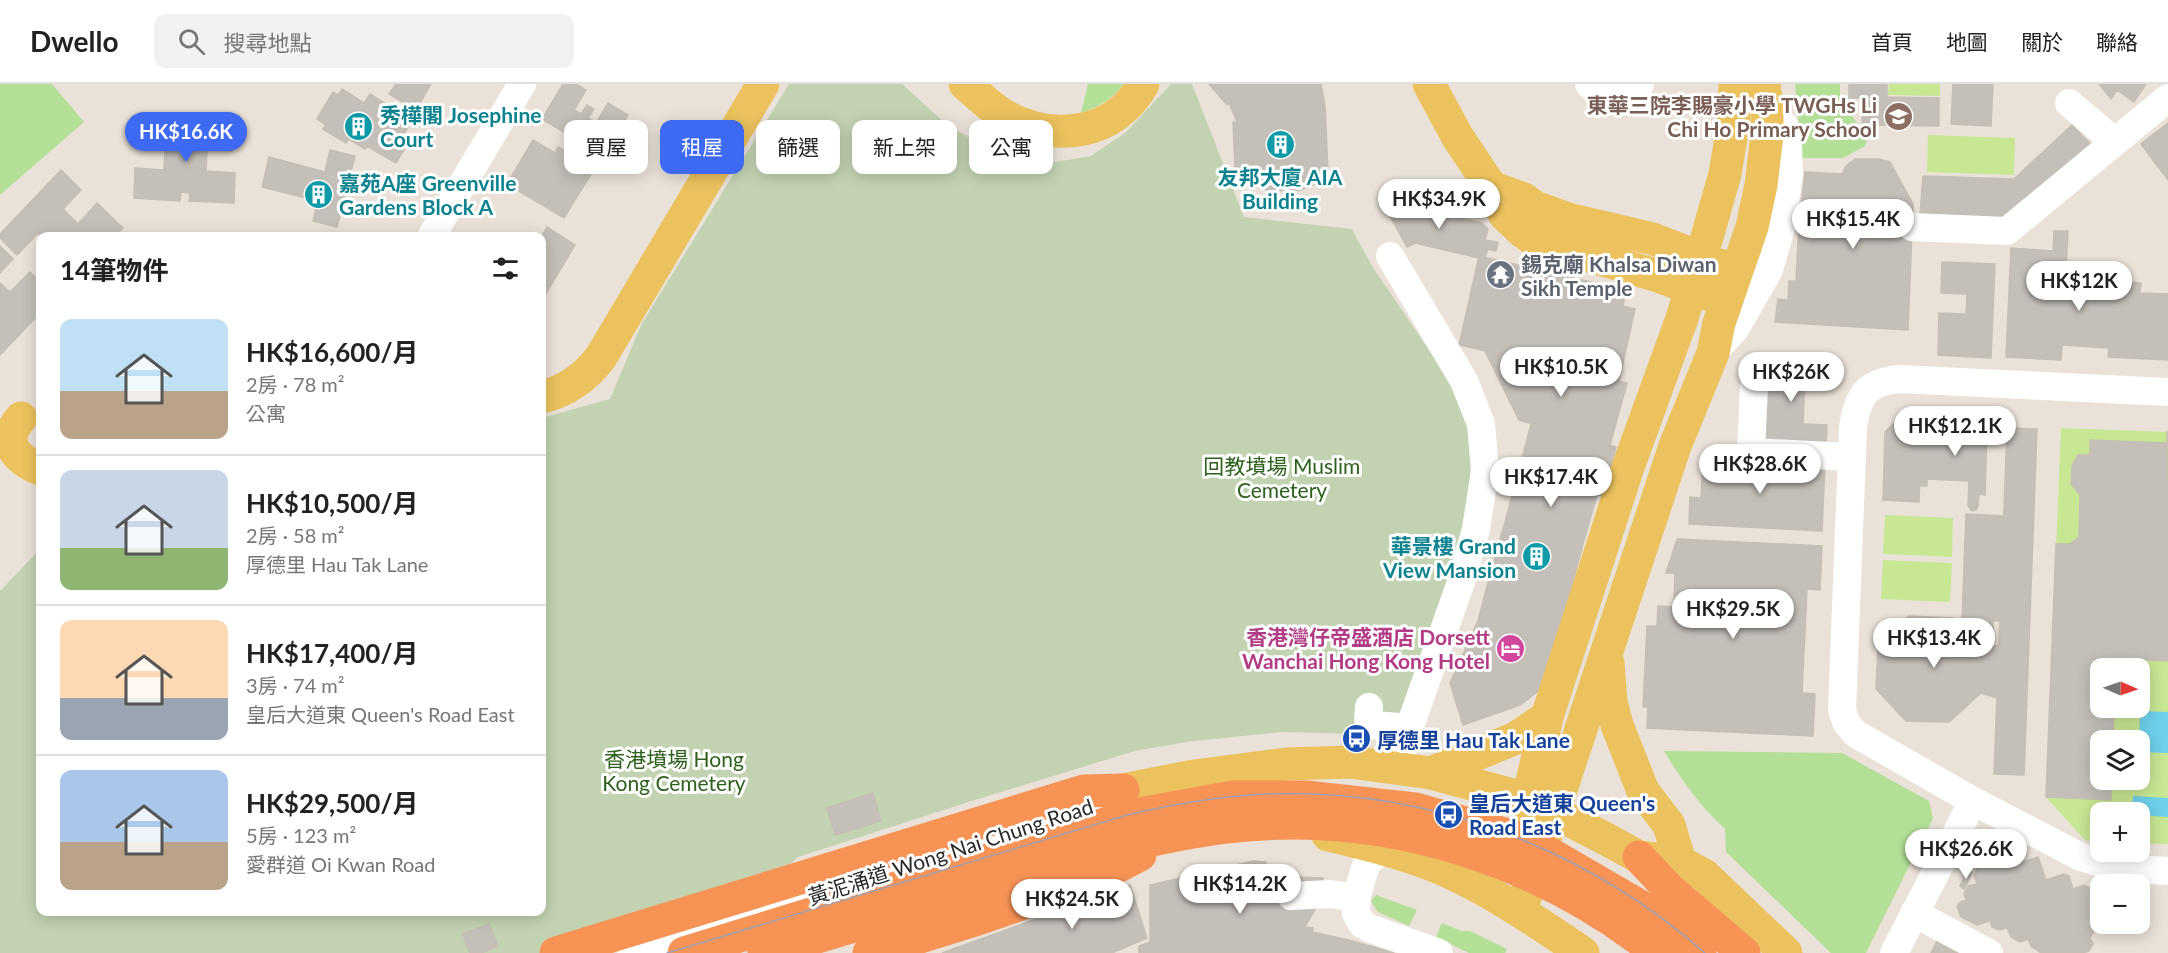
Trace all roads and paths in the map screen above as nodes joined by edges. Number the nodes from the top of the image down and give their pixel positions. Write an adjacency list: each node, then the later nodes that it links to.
1 (522, 84): 14 (street)
2 (763, 84): 21 (main road)
3 (965, 84): 4 (main road)
4 (1143, 84)
5 (1429, 84): 16 (main road)
6 (1589, 84): 7 (street)
7 (1640, 84)
8 (1735, 84): 16 (main road)
9 (1765, 94): 17 (main road); 18 (street)
10 (2168, 98): 12 (street)
11 (2069, 103): 12 (street)
12 (2115, 142): 13 (street)
13 (1912, 227)
14 (434, 232)
15 (1390, 256): 30 (street)
16 (1696, 273): 17 (main road); 29 (main road)
17 (1732, 286): 18 (main road)
18 (1713, 353): 27 (main road)
19 (1754, 386): 23 (street)
20 (2168, 392): 23 (street)
21 (546, 395)
22 (20, 418): 25 (main road)
23 (1852, 457): 34 (street)
24 (0, 464): 26 (main road)
25 (36, 467)
26 (36, 469)
27 (1607, 646): 35 (main road); 39 (main road)
28 (1369, 707): 30 (street)
29 (1547, 717): 32 (main road); 35 (main road)
30 (1408, 730): 31 (street)
31 (1399, 768): 32 (main road, 黃泥涌道 Wong Nai Chung Road); 33 (main road, 黃泥涌道 Wong Nai Chung Road)
32 (1431, 773): 35 (main road, 黃泥涌道 Wong Nai Chung Road)
33 (1123, 790): 47 (highway); 48 (street, 黃泥涌道 Wong Nai Chung Road)
34 (1973, 801): 40 (street); 45 (street)
35 (1540, 806): 38 (main road, 黃泥涌道 Wong Nai Chung Road); 41 (main road)
36 (1152, 848): 37 (main road); 51 (street); 52 (highway)
37 (1385, 849): 43 (street); 44 (main road)
38 (1639, 857): 39 (main road); 46 (highway)
39 (1680, 862): 58 (main road)
40 (2168, 871)
41 (1532, 877): 44 (main road); 55 (main road)
42 (1291, 896): 43 (street)
43 (1356, 898): 53 (street)
44 (1521, 910): 54 (main road)
45 (1914, 913): 59 (street); 60 (street)
46 (1738, 947)
47 (556, 953)
48 (631, 953)
49 (684, 953): 57 (highway)
50 (764, 953): 56 (highway)
51 (775, 953)
52 (869, 953)
53 (1439, 953)
54 (1583, 953)
55 (1651, 953)
56 (1657, 953)
57 (1700, 953)
58 (1786, 953)
59 (1894, 953)
60 (1989, 953)

